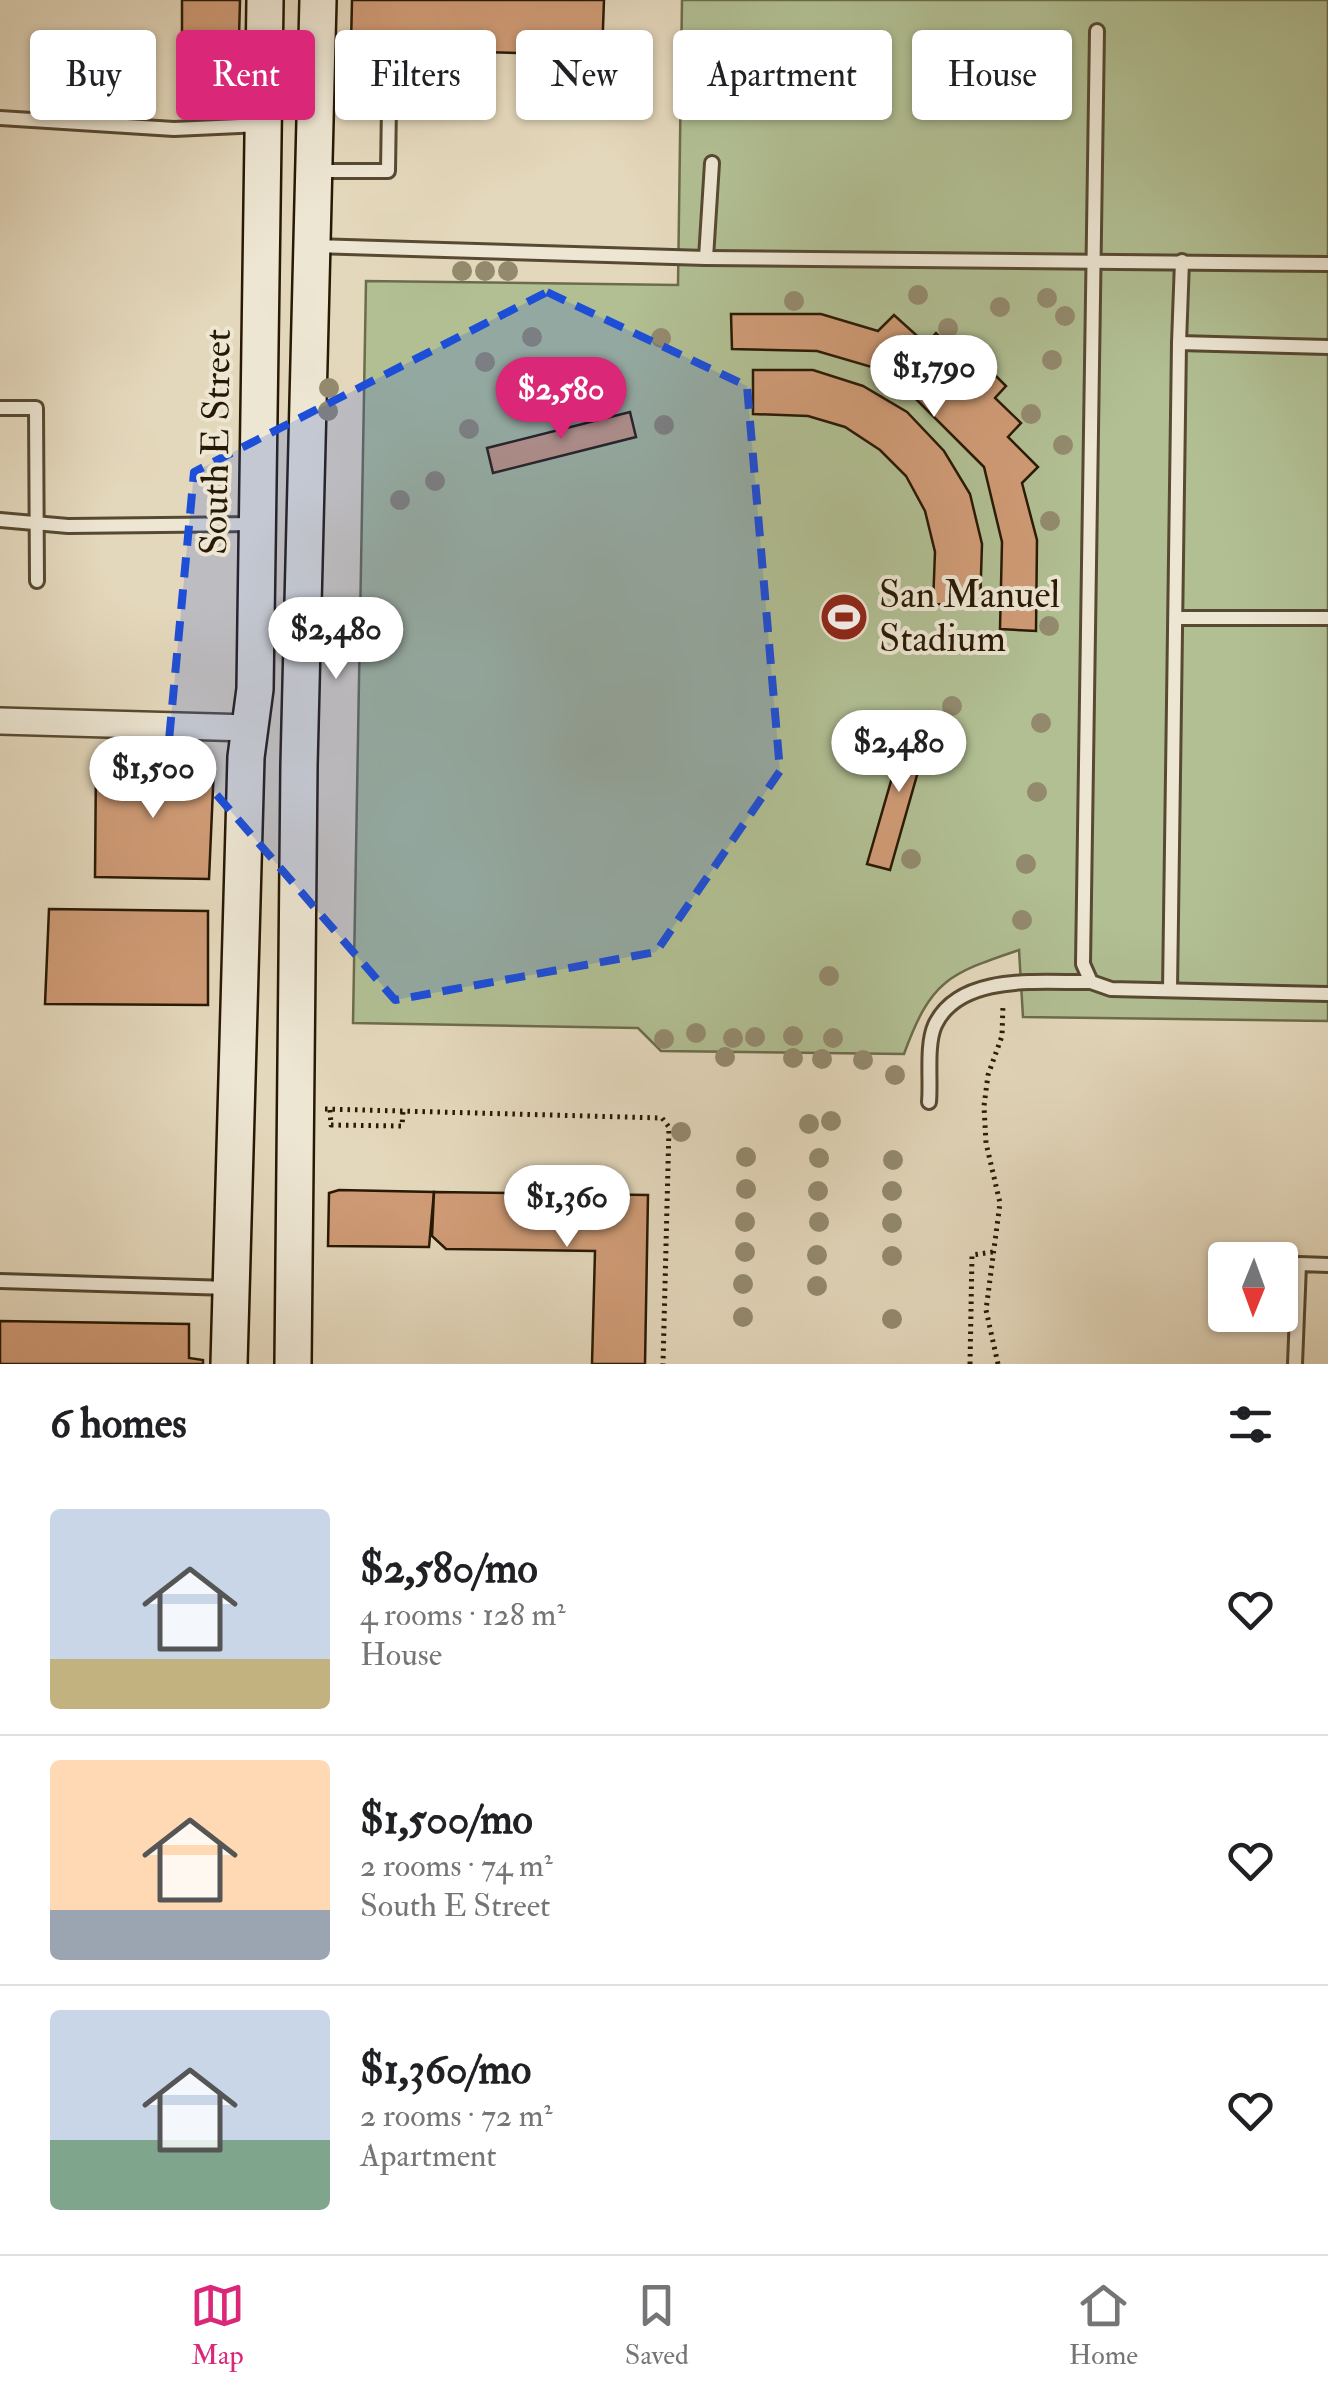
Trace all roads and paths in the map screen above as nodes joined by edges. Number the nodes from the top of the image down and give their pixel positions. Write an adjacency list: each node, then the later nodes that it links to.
1 (265, 0): 6 (main road, South E Street)
2 (318, 0): 8 (main road)
3 (1097, 31): 11 (lane)
4 (0, 118): 6 (lane)
5 (389, 120): 8 (lane)
6 (263, 125): 19 (main road, South E Street)
7 (712, 163): 10 (lane)
8 (314, 170): 9 (main road)
9 (312, 246): 10 (lane); 36 (main road)
10 (706, 258): 11 (lane)
11 (1091, 261): 12 (lane); 25 (lane)
12 (1182, 261): 13 (lane); 14 (lane)
13 (1328, 264)
14 (1179, 343): 15 (lane); 21 (lane)
15 (1328, 348)
16 (0, 408): 18 (lane)
17 (0, 520): 18 (lane)
18 (36, 522): 19 (lane); 20 (lane)
19 (257, 524): 24 (main road, South E Street)
20 (36, 581)
21 (1177, 618): 22 (lane); 26 (lane)
22 (1328, 618)
23 (0, 721): 24 (street)
24 (250, 728): 34 (main road, South E Street)
25 (1091, 982): 26 (lane); 29 (lane)
26 (1170, 990): 27 (lane)
27 (1328, 994)
28 (1003, 1004): 31 (path)
29 (929, 1102)
30 (403, 1111): 30 (path); 37 (path)
31 (993, 1252): 38 (path); 39 (path)
32 (1328, 1264): 40 (lane)
33 (0, 1282): 34 (lane)
34 (232, 1288): 35 (main road, South E Street)
35 (228, 1364)
36 (293, 1364)
37 (663, 1364)
38 (970, 1364)
39 (998, 1364)
40 (1295, 1364)

